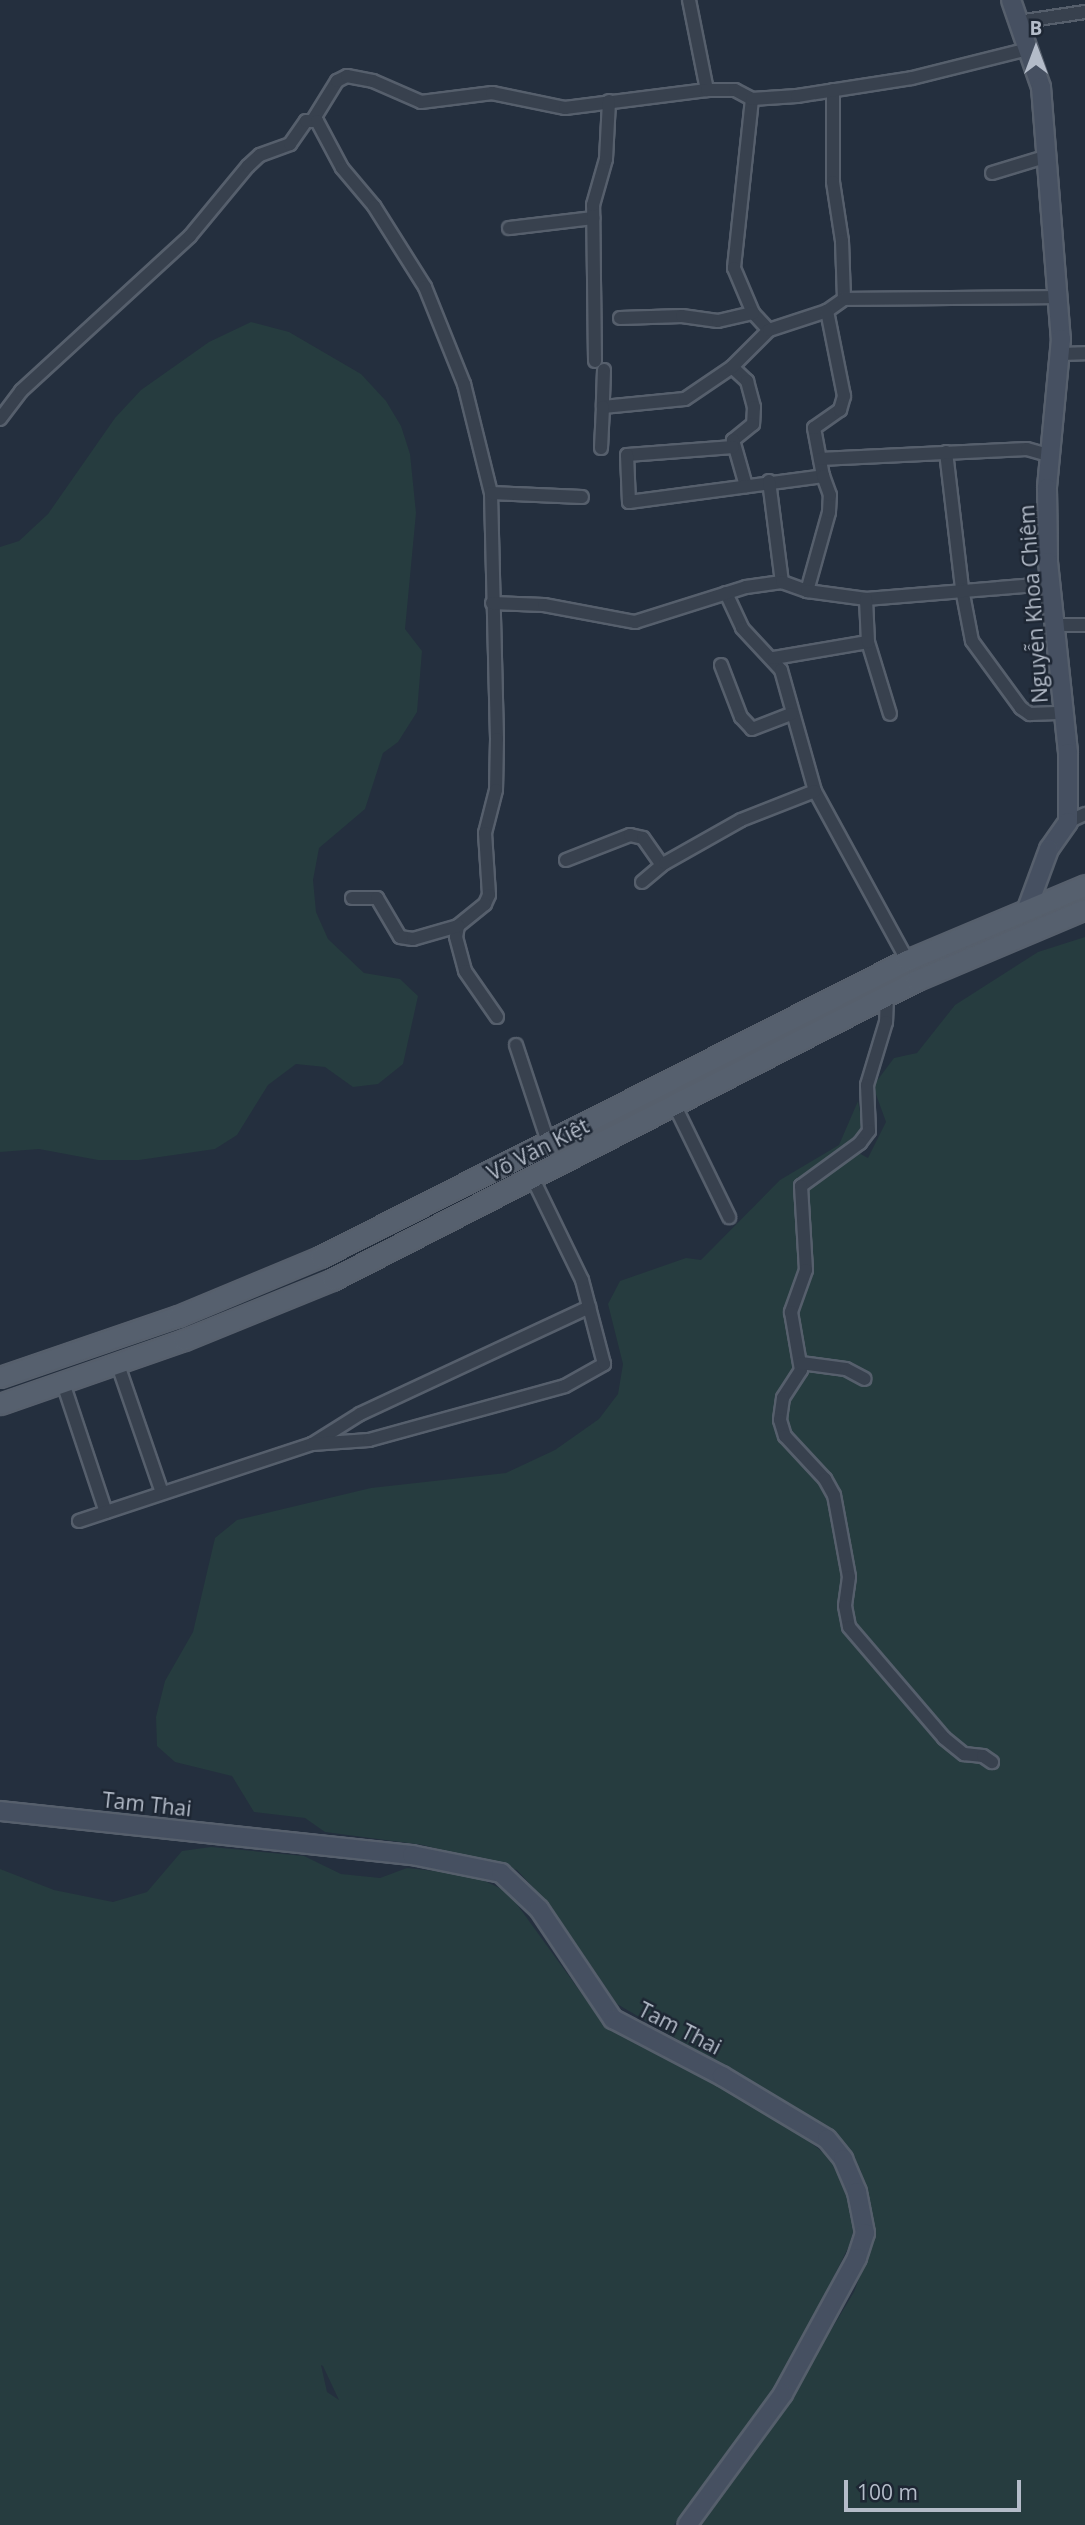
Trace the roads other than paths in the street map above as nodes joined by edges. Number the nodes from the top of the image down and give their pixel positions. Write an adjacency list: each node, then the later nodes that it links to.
1 (689, 0): 6 (street)
2 (1012, 0): 4 (street, Nguyễn Khoa Chiêm)
3 (1085, 12): 4 (street)
4 (1018, 22): 5 (street, Nguyễn Khoa Chiêm)
5 (1028, 49): 7 (street); 11 (street, Nguyễn Khoa Chiêm)
6 (707, 90): 8 (street); 9 (street)
7 (833, 90): 8 (street); 16 (street)
8 (752, 99): 18 (street)
9 (608, 101): 10 (street); 13 (street)
10 (313, 120): 25 (street); 34 (street)
11 (1045, 157): 12 (street); 15 (street, Nguyễn Khoa Chiêm)
12 (992, 173)
13 (593, 218): 14 (street); 24 (street)
14 (509, 228)
15 (1058, 297): 16 (street); 22 (street, Nguyễn Khoa Chiêm)
16 (844, 299): 17 (street)
17 (827, 312): 20 (street); 30 (street)
18 (754, 313): 19 (street); 20 (street)
19 (620, 318)
20 (769, 330): 23 (street)
21 (1085, 353): 22 (street)
22 (1060, 354): 29 (street, Nguyễn Khoa Chiêm)
23 (732, 368): 24 (street); 26 (street)
24 (603, 407): 27 (street)
25 (0, 419)
26 (733, 447): 33 (street); 33 (street)
27 (601, 448)
28 (946, 452): 29 (street); 30 (street); 38 (street)
29 (1048, 455): 37 (street, Nguyễn Khoa Chiêm)
30 (820, 459): 31 (street)
31 (822, 476): 32 (street); 39 (street)
32 (769, 481): 33 (street); 36 (street)
33 (746, 486)
34 (491, 493): 35 (street); 42 (street)
35 (582, 497)
36 (782, 582): 39 (street); 40 (street)
37 (1050, 584): 38 (street); 43 (street, Nguyễn Khoa Chiêm)
38 (962, 589): 41 (street); 48 (street)
39 (807, 591): 41 (street)
40 (726, 593): 42 (street); 46 (street)
41 (866, 599): 45 (street)
42 (492, 603): 61 (street)
43 (1054, 625): 44 (street); 48 (street, Nguyễn Khoa Chiêm)
44 (1085, 625)
45 (868, 642): 46 (street); 50 (street)
46 (774, 658): 49 (street)
47 (721, 665): 49 (street)
48 (1064, 713): 53 (street, Nguyễn Khoa Chiêm)
49 (792, 714): 51 (street)
50 (890, 714)
51 (815, 791): 55 (street); 63 (street)
52 (1085, 814): 53 (street)
53 (1068, 822): 59 (street)
54 (566, 860): 55 (street)
55 (662, 865): 56 (street)
56 (642, 882)
57 (1085, 885): 59 (main road, Võ Văn Kiệt)
58 (352, 898): 61 (street)
59 (1028, 906): 62 (main road); 63 (main road, Võ Văn Kiệt)
60 (1085, 909): 62 (main road, Võ Văn Kiệt)
61 (458, 926): 65 (street)
62 (1037, 927): 64 (main road, Võ Văn Kiệt)
63 (907, 961): 68 (main road, Võ Văn Kiệt)
64 (887, 995): 67 (main road, Võ Văn Kiệt); 76 (street)
65 (497, 1017)
66 (516, 1045): 70 (street)
67 (674, 1104): 69 (main road, Võ Văn Kiệt); 72 (street)
68 (602, 1114): 69 (main road); 70 (main road, Võ Văn Kiệt)
69 (613, 1135): 71 (main road, Võ Văn Kiệt)
70 (548, 1142): 73 (main road, Võ Văn Kiệt)
71 (532, 1177): 74 (main road, Võ Văn Kiệt); 75 (street)
72 (729, 1217)
73 (320, 1257): 74 (main road); 78 (main road, Võ Văn Kiệt)
74 (332, 1280): 77 (main road, Võ Văn Kiệt)
75 (589, 1307): 82 (street); 82 (street)
76 (800, 1363): 79 (street); 86 (street)
77 (118, 1365): 80 (main road, Võ Văn Kiệt); 83 (street)
78 (0, 1377)
79 (864, 1379)
80 (63, 1383): 81 (main road, Võ Văn Kiệt); 84 (street)
81 (0, 1404)
82 (312, 1444): 83 (street)
83 (162, 1493): 84 (street)
84 (106, 1512): 85 (street)
85 (79, 1521)
86 (992, 1762)
87 (0, 1811): 88 (street, Tam Thai)
88 (687, 2525)

